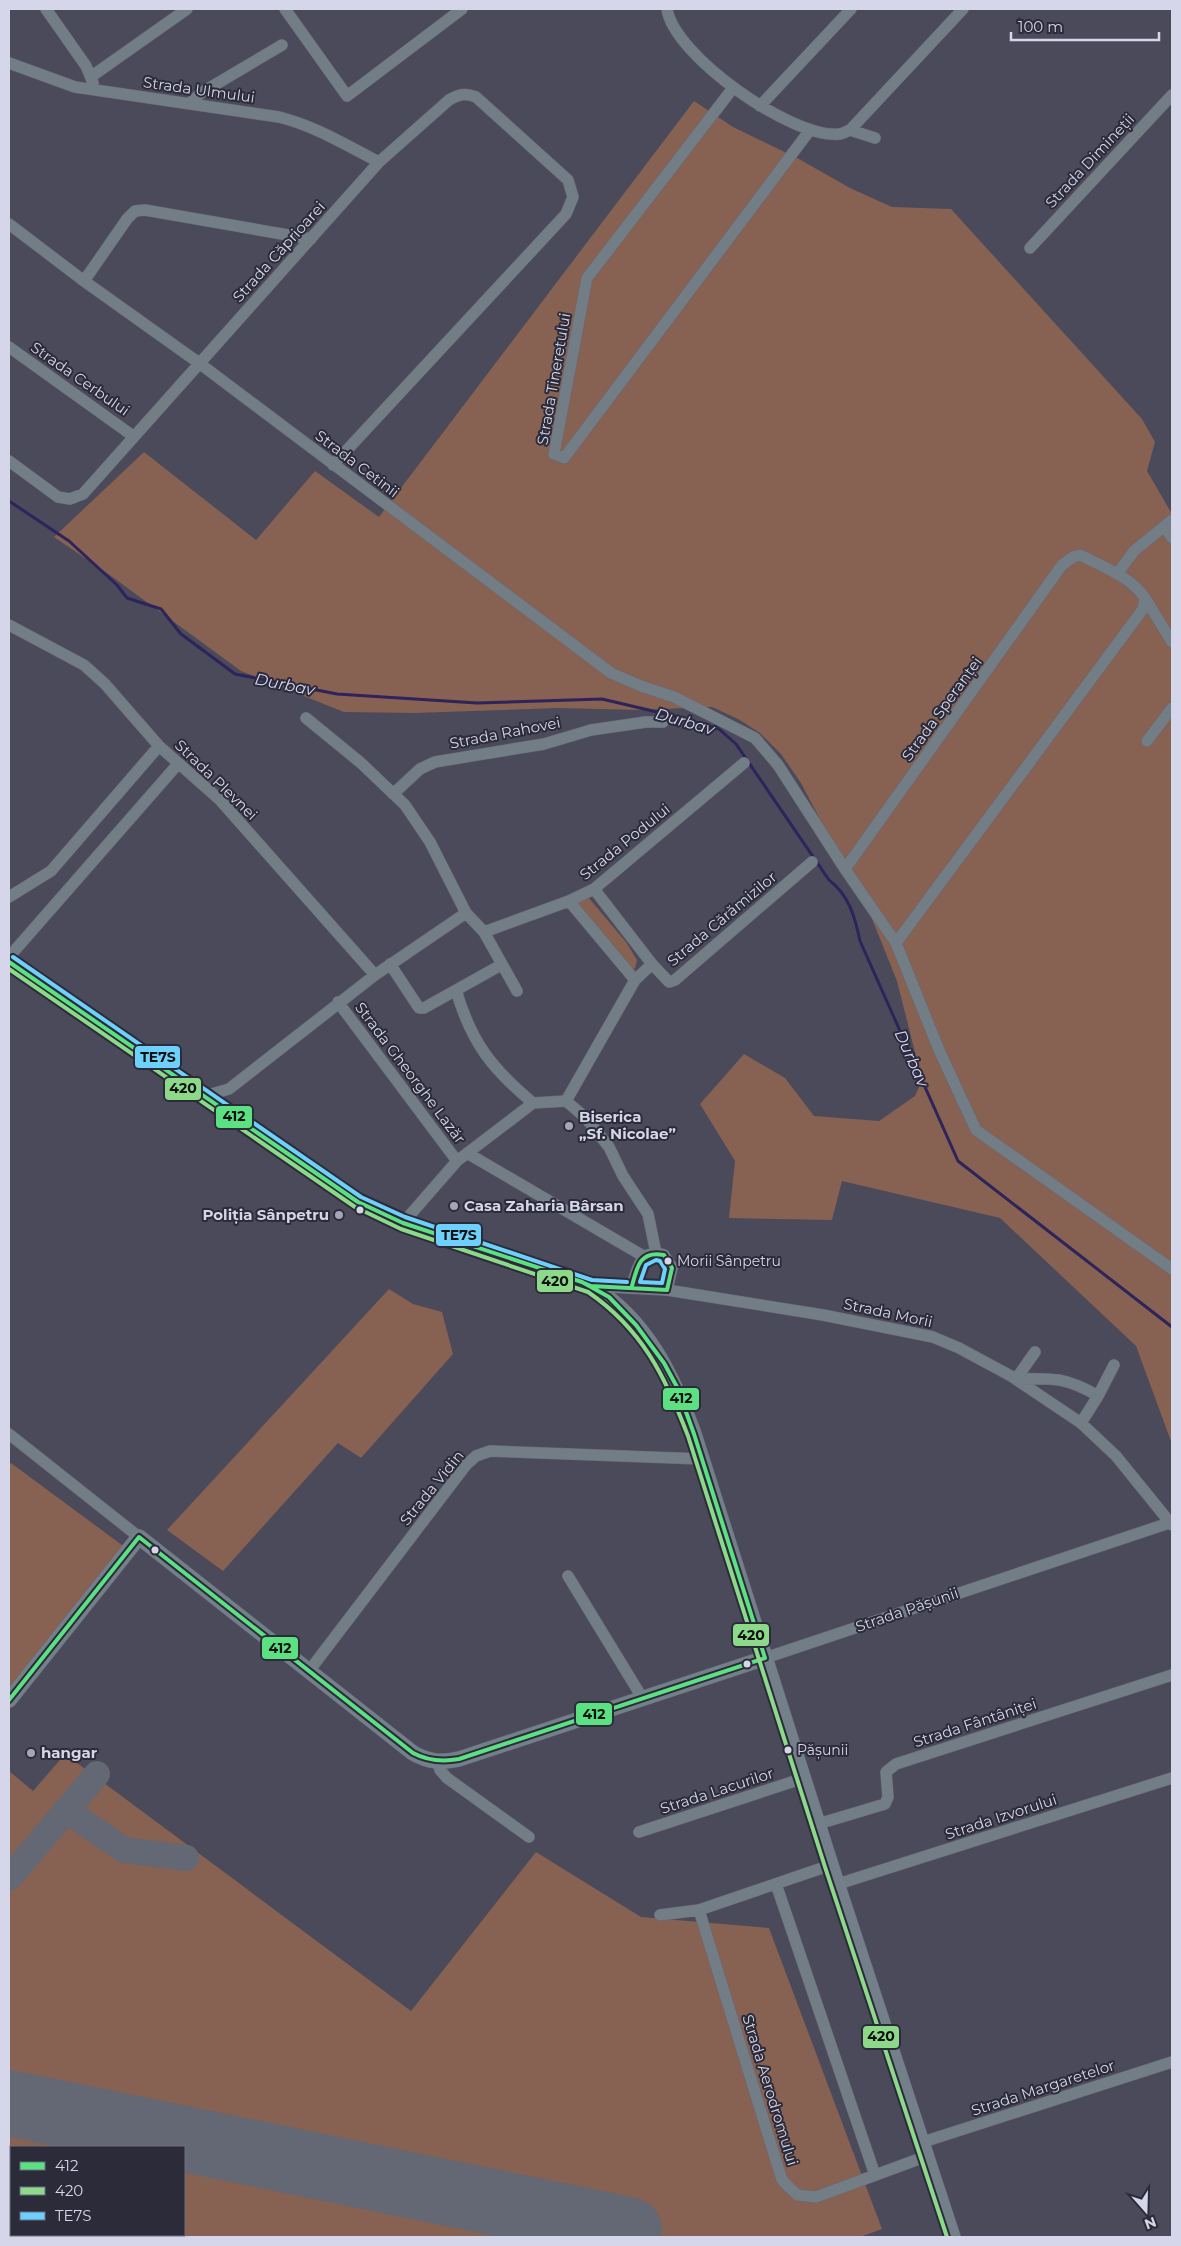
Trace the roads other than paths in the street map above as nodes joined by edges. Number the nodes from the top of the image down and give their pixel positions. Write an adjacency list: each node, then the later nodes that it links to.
1 (46, 9): 10 (street)
2 (187, 9): 10 (street)
3 (285, 9): 4 (street)
4 (462, 9)
5 (667, 9): 11 (street)
6 (851, 9): 15 (street)
7 (963, 9): 17 (street)
8 (282, 45): 14 (street)
9 (9, 64): 12 (street, Strada Ulmului)
10 (92, 76): 12 (street)
11 (733, 88): 15 (street); 16 (street, Strada Tineretului)
12 (93, 90): 14 (street, Strada Ulmului)
13 (1172, 95): 22 (street, Strada Dimineții)
14 (189, 104): 19 (street, Strada Ulmului)
15 (760, 106): 16 (street)
16 (810, 130): 17 (street)
17 (850, 130): 18 (street)
18 (874, 138)
19 (379, 162): 21 (street, Strada Căprioarei); 28 (street, Strada Căprioarei)
20 (9, 224): 23 (street, Strada Cetinii)
21 (311, 239): 23 (street); 25 (street, Strada Căprioarei)
22 (1030, 248)
23 (84, 281): 25 (street, Strada Cetinii)
24 (9, 347): 26 (street, Strada Cerbului)
25 (199, 363): 26 (street, Strada Căprioarei); 28 (street, Strada Cetinii)
26 (133, 436): 27 (street, Strada Căprioarei)
27 (9, 461)
28 (333, 465): 44 (street, Strada Cetinii)
29 (1168, 523): 30 (street); 31 (street)
30 (1172, 538)
31 (1118, 574): 32 (street); 44 (street, Strada Speranței)
32 (1145, 598): 34 (street); 50 (street)
33 (9, 625): 39 (street)
34 (1172, 642)
35 (1172, 708): 38 (street)
36 (306, 718): 42 (street)
37 (663, 722): 42 (street, Strada Rahovei)
38 (1147, 741)
39 (159, 746): 40 (street, Strada Plevnei); 46 (street, Strada Plevnei)
40 (178, 764): 51 (street); 56 (street, Strada Plevnei)
41 (744, 764): 45 (street, Strada Podului)
42 (393, 794): 48 (street)
43 (812, 862): 54 (street, Strada Cărămizilor)
44 (845, 869): 50 (street, Strada Cetinii)
45 (594, 889): 47 (street, Strada Podului); 54 (street)
46 (9, 897)
47 (569, 901): 49 (street, Strada Podului); 57 (street)
48 (466, 913): 49 (street); 53 (street)
49 (484, 932): 55 (street)
50 (896, 943): 71 (street, Strada Cetinii)
51 (9, 957)
52 (9, 962): 62 (main road)
53 (390, 964): 56 (street); 58 (street)
54 (652, 964): 57 (street)
55 (501, 965): 58 (street); 59 (street)
56 (374, 975): 60 (street)
57 (635, 980): 63 (street)
58 (456, 990): 64 (street)
59 (517, 991)
60 (338, 1002): 61 (street); 67 (street, Strada Gheorghe Lazăr)
61 (229, 1089): 62 (street); 65 (street)
62 (205, 1096): 65 (main road)
63 (566, 1101): 64 (street); 69 (street)
64 (533, 1103): 66 (street)
65 (226, 1111): 68 (main road)
66 (468, 1153): 67 (street); 70 (street, Strada Gheorghe Lazăr)
67 (457, 1161): 68 (street)
68 (403, 1223): 72 (main road)
69 (656, 1253): 70 (street); 74 (street)
70 (645, 1257): 73 (street)
71 (1172, 1269)
72 (590, 1286): 73 (street, Strada Morii); 75 (main road)
73 (627, 1286): 74 (street, Strada Morii); 75 (street)
74 (667, 1290): 78 (street, Strada Morii)
75 (609, 1297): 82 (main road)
76 (1035, 1352): 78 (street)
77 (1114, 1365): 79 (street)
78 (1016, 1379): 79 (street); 80 (street, Strada Morii)
79 (1098, 1396): 80 (street)
80 (1081, 1423): 83 (street, Strada Morii)
81 (9, 1434): 84 (street)
82 (702, 1459): 86 (main road); 87 (street, Strada Vidin)
83 (1172, 1524): 86 (street, Strada Pășunii)
84 (139, 1537): 87 (main road); 90 (main road)
85 (568, 1576): 89 (street)
86 (765, 1658): 89 (main road, Strada Pășunii); 92 (main road)
87 (309, 1671): 91 (main road)
88 (1172, 1676): 94 (street, Strada Fântâniței)
89 (643, 1699): 91 (main road, Strada Pășunii)
90 (9, 1700)
91 (438, 1763): 96 (street)
92 (804, 1778): 94 (main road); 95 (street, Strada Lacurilor)
93 (1172, 1778): 99 (street, Strada Izvorului)
94 (818, 1824): 97 (main road)
95 (639, 1832)
96 (529, 1837)
97 (832, 1865): 98 (street); 99 (main road)
98 (776, 1884): 100 (street); 104 (street)
99 (838, 1884): 103 (main road)
100 (699, 1910): 101 (street); 104 (street, Strada Aerodromului)
101 (660, 1915)
102 (1172, 2062): 103 (street, Strada Margaretelor)
103 (925, 2149): 104 (street, Strada Aerodromului); 105 (main road)
104 (875, 2175)
105 (953, 2237)

